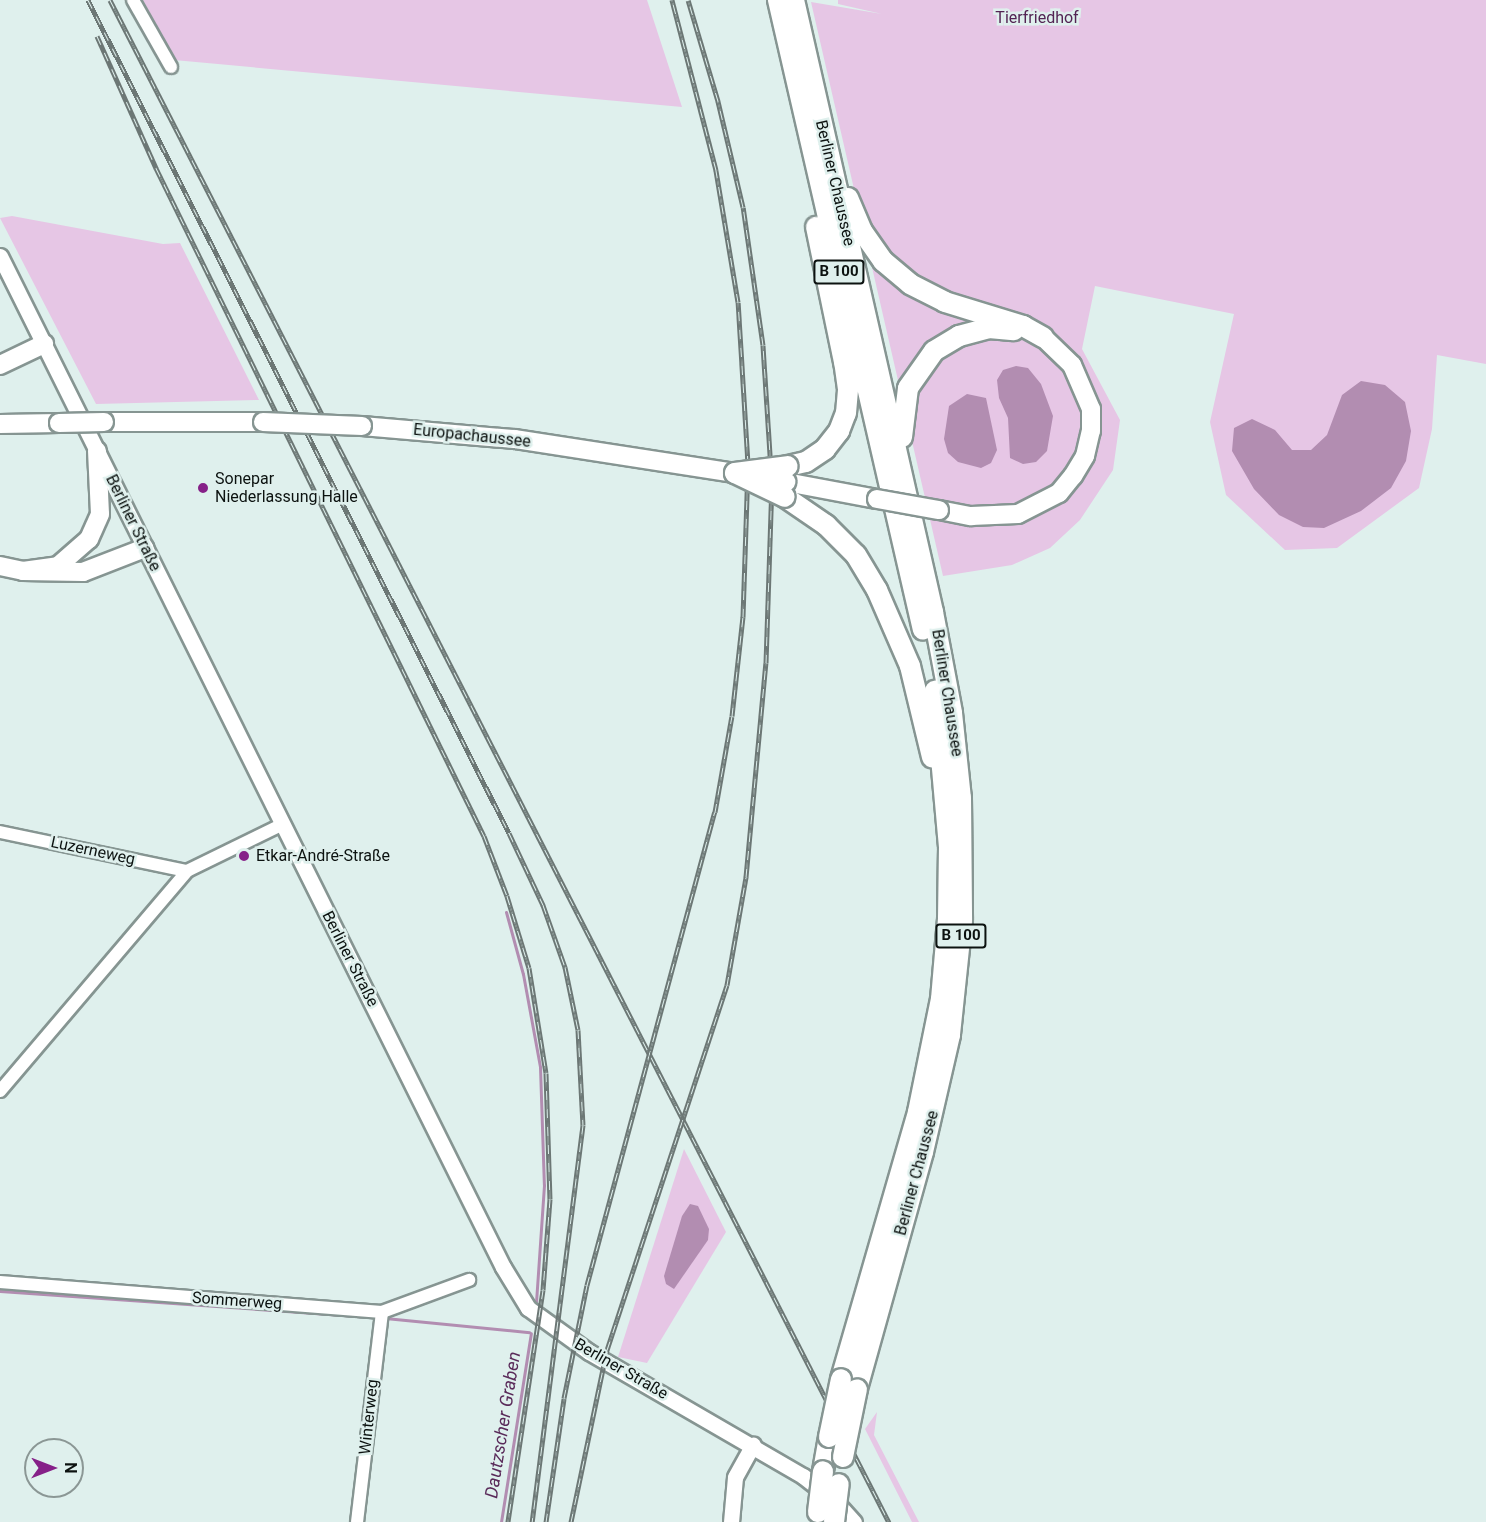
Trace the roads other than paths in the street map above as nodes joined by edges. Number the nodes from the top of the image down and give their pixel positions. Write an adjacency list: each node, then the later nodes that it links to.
1 (133, 0): 4 (street)
2 (778, 0): 5 (highway, Berliner Chaussee / B 100)
3 (794, 0): 6 (highway, Berliner Chaussee / B 100)
4 (171, 67)
5 (804, 114): 14 (highway); 20 (highway, Berliner Chaussee / B 100)
6 (824, 134): 8 (highway); 15 (highway, Berliner Chaussee / B 100)
7 (0, 256): 9 (street, Berliner Straße)
8 (1043, 337): 14 (main road, bridge); 15 (highway)
9 (44, 344): 10 (main road); 12 (street, Berliner Straße)
10 (0, 365)
11 (0, 424): 13 (main road, Europachaussee, bridge)
12 (98, 451): 16 (street, Berliner Straße); 18 (main road)
13 (735, 473): 14 (highway, bridge); 14 (highway, bridge)
14 (786, 482): 20 (highway)
15 (905, 484): 27 (highway, Berliner Chaussee / B 100)
16 (145, 548): 18 (main road); 19 (street, Berliner Straße)
17 (0, 566): 18 (main road)
18 (23, 571)
19 (283, 824): 22 (street); 28 (street, Berliner Straße)
20 (948, 830): 27 (highway, Berliner Chaussee / B 100)
21 (0, 832): 22 (street, Luzerneweg)
22 (187, 871): 23 (street)
23 (0, 1091)
24 (470, 1280): 26 (street, Sommerweg)
25 (0, 1282): 26 (street, Sommerweg)
26 (380, 1316): 30 (street, Winterweg)
27 (849, 1384): 29 (highway, B 100, bridge); 29 (highway, B 100, bridge)
28 (753, 1445): 31 (street); 32 (street, Berliner Straße)
29 (823, 1519)
30 (357, 1522)
31 (731, 1522)
32 (854, 1522)

